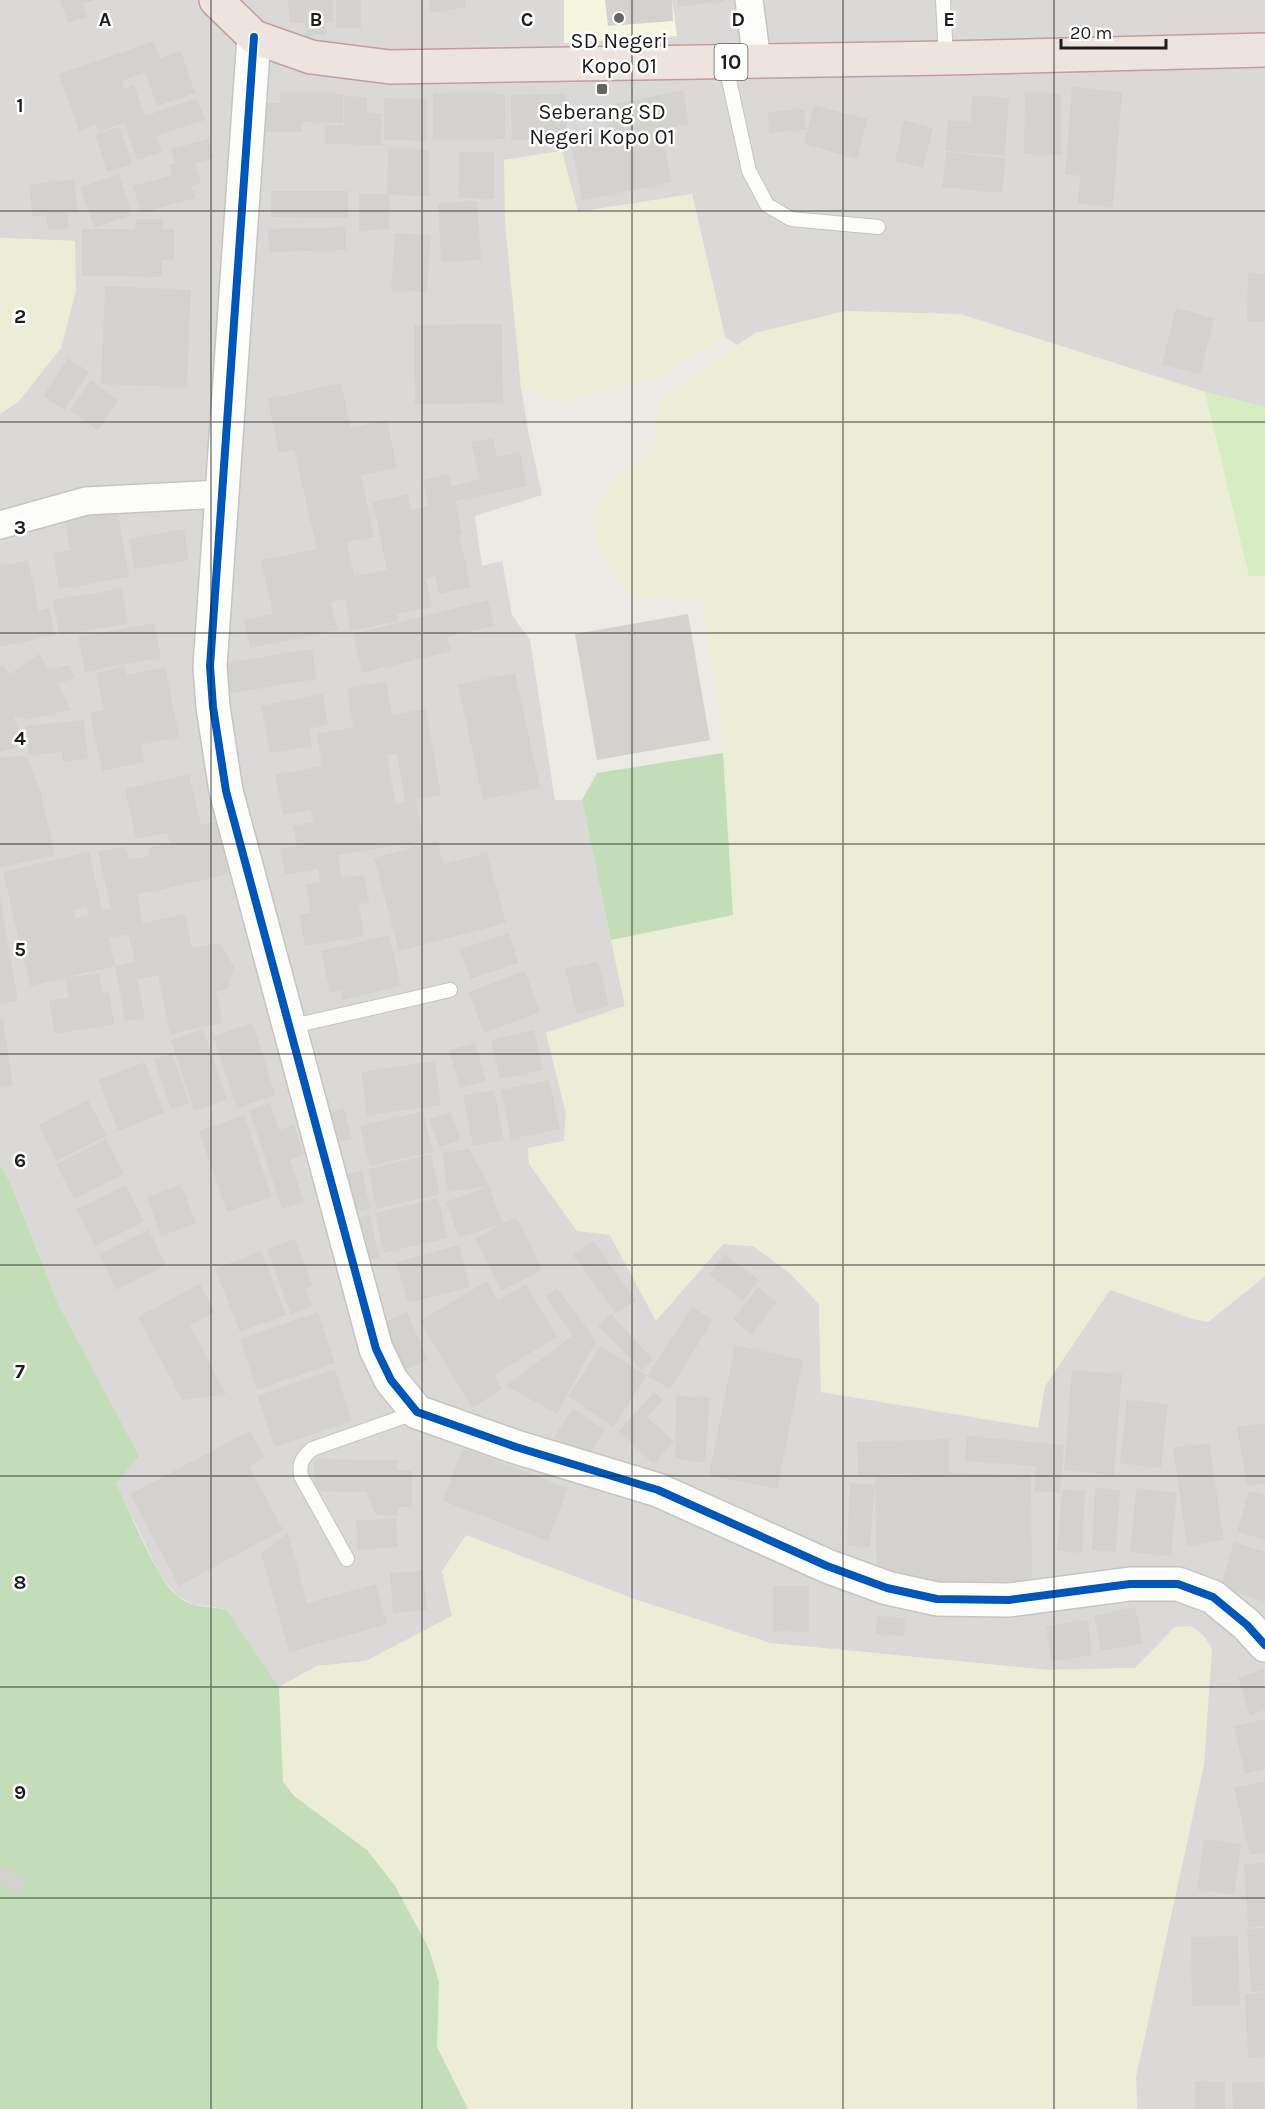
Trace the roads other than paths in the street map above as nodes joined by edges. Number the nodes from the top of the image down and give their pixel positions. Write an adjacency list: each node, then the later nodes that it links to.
1 (216, 0): 4 (highway, 10)
2 (749, 0): 8 (street)
3 (943, 0): 6 (lane)
4 (254, 37): 7 (highway, 10); 10 (street)
5 (1265, 51): 6 (highway, 10)
6 (946, 58): 8 (highway, 10)
7 (725, 62): 8 (highway, 10); 9 (lane)
8 (757, 62)
9 (878, 227)
10 (222, 494): 11 (street); 13 (street)
11 (0, 525)
12 (450, 990): 13 (lane)
13 (289, 1027): 14 (street)
14 (417, 1412): 15 (lane); 16 (street)
15 (346, 1559)
16 (1265, 1645)

